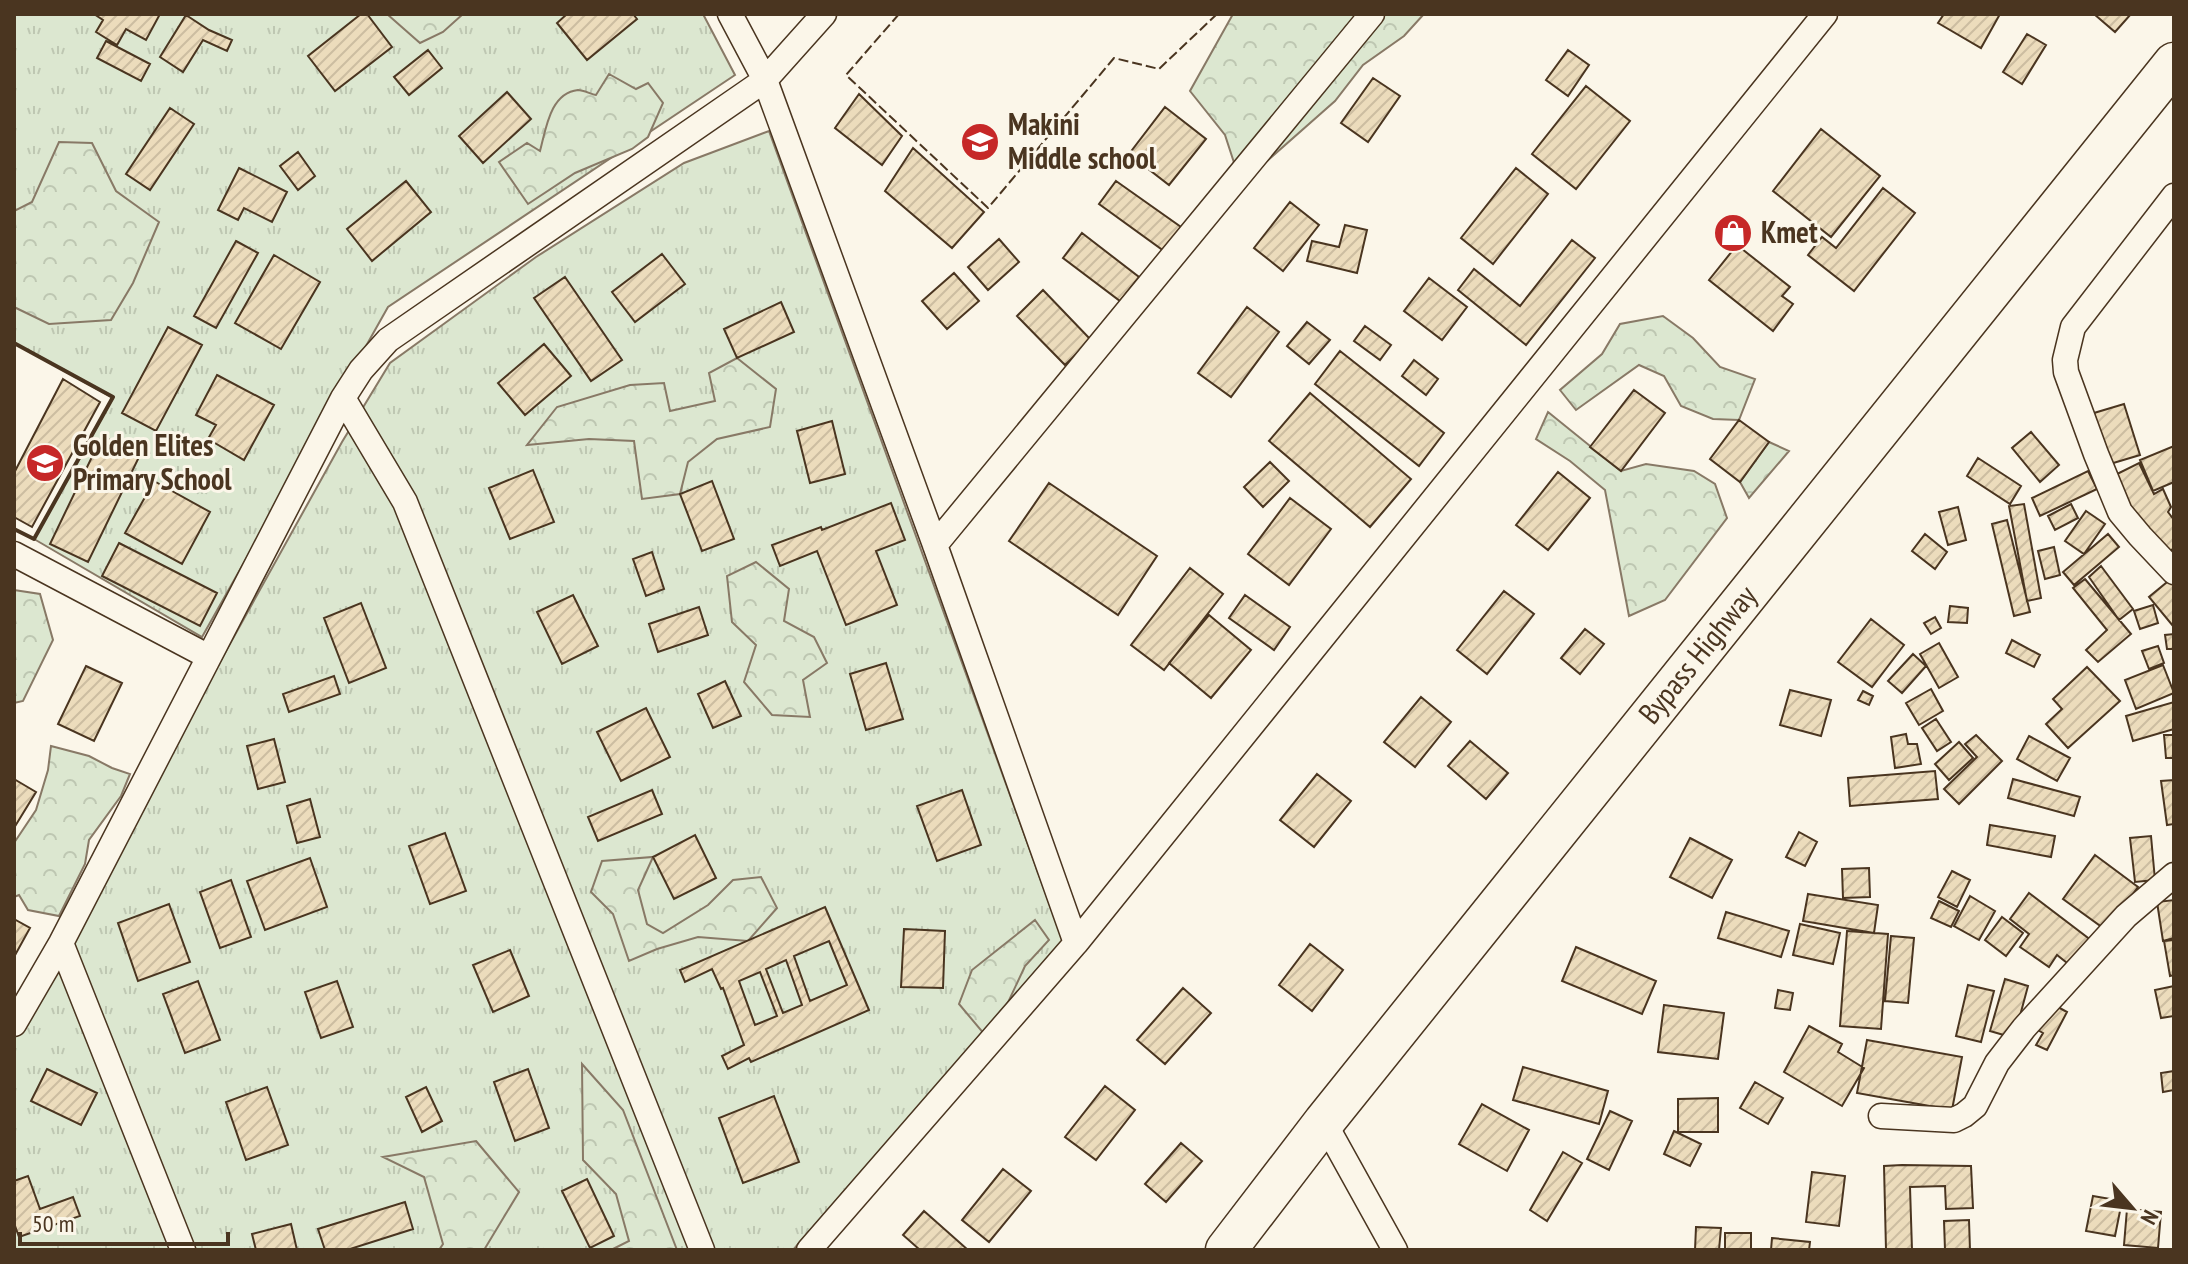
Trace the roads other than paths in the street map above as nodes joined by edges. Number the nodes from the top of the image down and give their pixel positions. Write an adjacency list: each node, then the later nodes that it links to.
1 (730, 14): 6 (street)
2 (824, 14): 6 (street)
3 (1372, 14): 9 (street)
4 (1825, 14): 15 (street)
5 (2174, 63): 18 (main road, Bypass Highway)
6 (765, 80): 8 (street); 9 (street)
7 (2174, 196): 11 (street)
8 (343, 398): 12 (street); 20 (street)
9 (935, 545): 15 (street)
10 (14, 554): 12 (street)
11 (2174, 572)
12 (209, 657): 14 (street)
13 (2174, 875): 17 (street)
14 (61, 943): 16 (street); 19 (street)
15 (1076, 943): 21 (street)
16 (14, 1024)
17 (1881, 1116)
18 (1324, 1122): 22 (main road, Bypass Highway); 23 (street)
19 (183, 1250)
20 (702, 1250)
21 (809, 1250)
22 (1226, 1250)
23 (1395, 1250)

